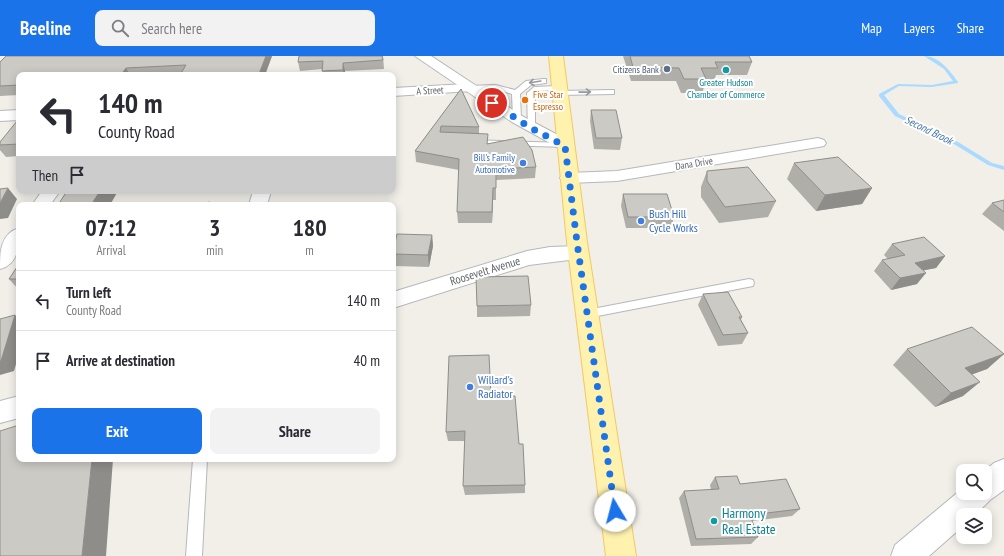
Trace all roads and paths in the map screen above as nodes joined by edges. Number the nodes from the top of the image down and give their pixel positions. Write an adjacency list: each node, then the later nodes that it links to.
1 (422, 56): 3 (street)
2 (556, 56): 4 (main road)
3 (467, 88): 5 (street, A Street); 7 (lane); 10 (street)
4 (558, 88): 6 (lane, one-way to 6); 7 (lane, one-way to 7); 11 (lane); 14 (main road)
5 (396, 92)
6 (611, 92)
7 (516, 93): 10 (lane)
8 (16, 115): 9 (street)
9 (0, 116)
10 (517, 119): 11 (street)
11 (531, 128): 14 (street)
12 (460, 141): 14 (lane)
13 (818, 143): 15 (street, Dana Drive)
14 (565, 146): 15 (main road)
15 (569, 178): 17 (main road)
16 (16, 239): 18 (street)
17 (578, 253): 20 (street, Roosevelt Avenue); 21 (main road)
18 (0, 262)
19 (749, 283): 21 (lane)
20 (396, 299)
21 (587, 314): 29 (main road)
22 (16, 408): 23 (street)
23 (0, 412)
24 (200, 462): 28 (lane)
25 (1004, 472): 26 (street)
26 (992, 482)
27 (971, 500): 30 (street)
28 (194, 556)
29 (621, 556)
30 (906, 556)

